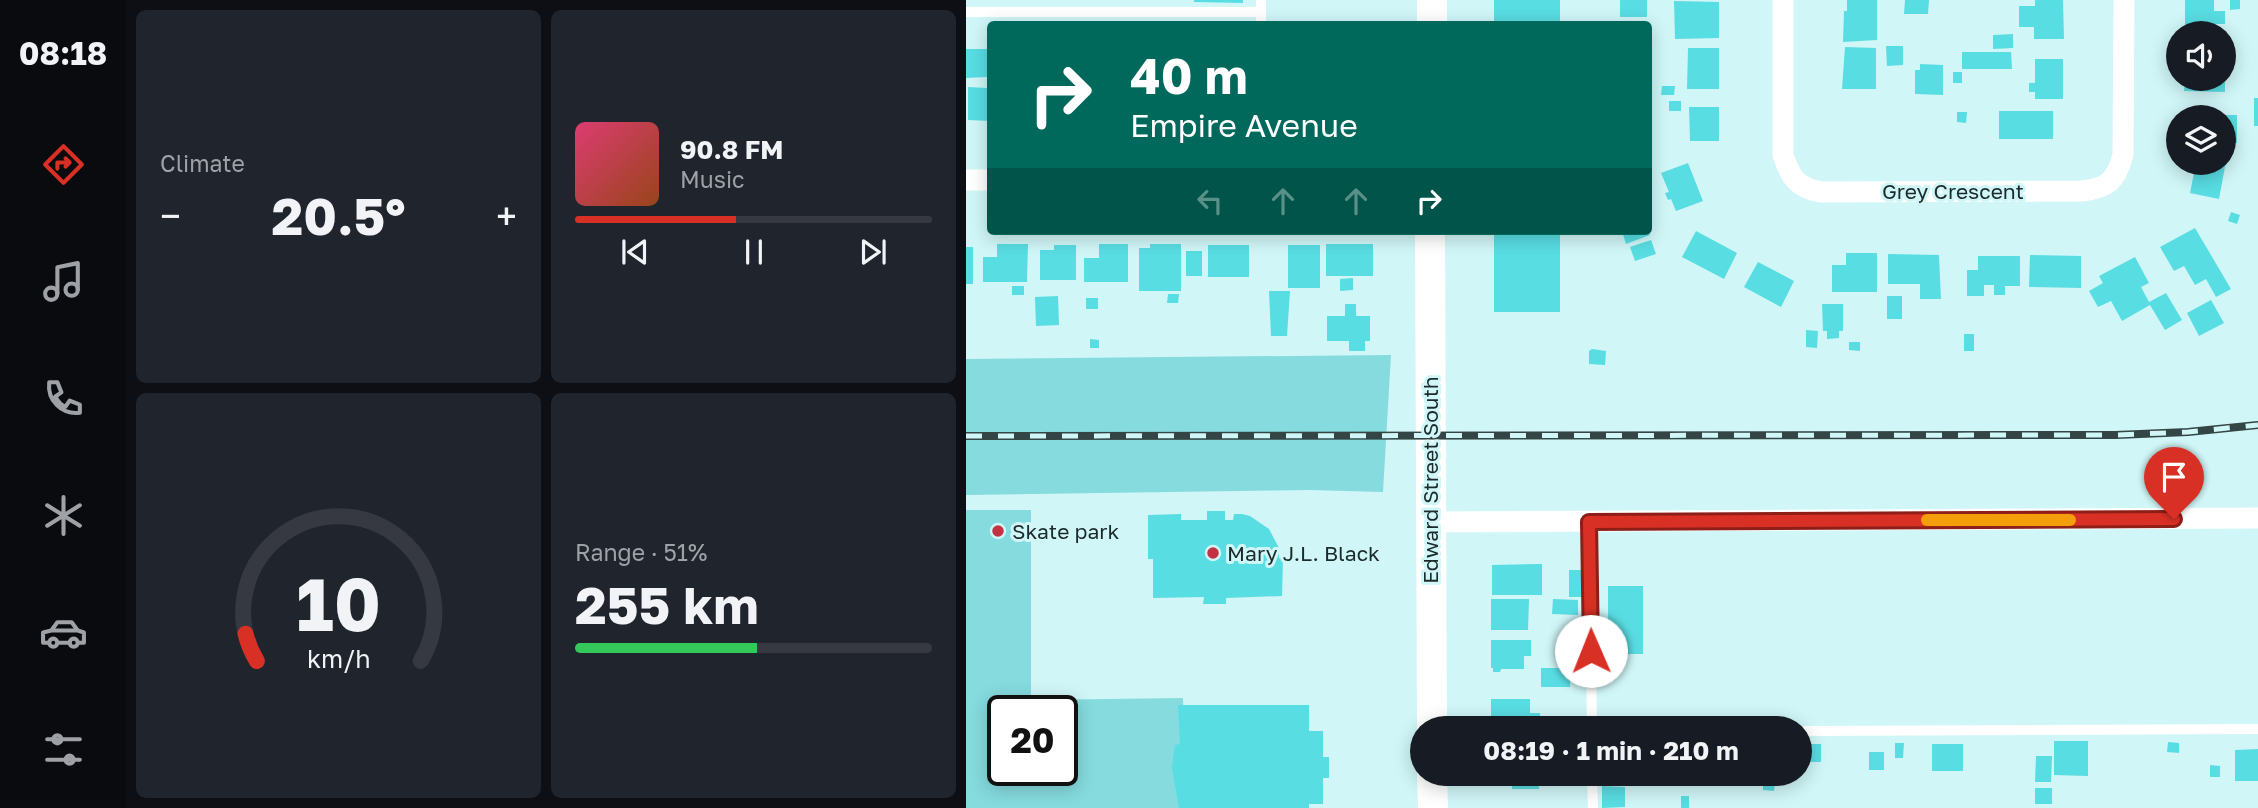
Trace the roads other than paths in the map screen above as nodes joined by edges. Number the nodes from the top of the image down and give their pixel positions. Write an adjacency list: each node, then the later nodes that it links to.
1 (1261, 0): 6 (lane)
2 (1432, 0): 8 (main road)
3 (1783, 0): 4 (street, Grey Crescent)
4 (2124, 0)
5 (966, 12): 6 (lane)
6 (1261, 12): 7 (lane)
7 (1261, 21)
8 (1432, 21)
9 (966, 180): 10 (street)
10 (987, 180)
11 (1430, 235): 13 (main road, Edward Street South)
12 (2258, 519): 14 (street)
13 (1431, 522): 14 (street); 15 (main road, Edward Street South)
14 (1589, 522): 16 (lane)
15 (1432, 716)
16 (1592, 716)
17 (2258, 729): 18 (lane)
18 (1812, 731)
19 (1432, 786): 21 (main road)
20 (1592, 786): 22 (lane)
21 (1433, 808)
22 (1593, 808)

